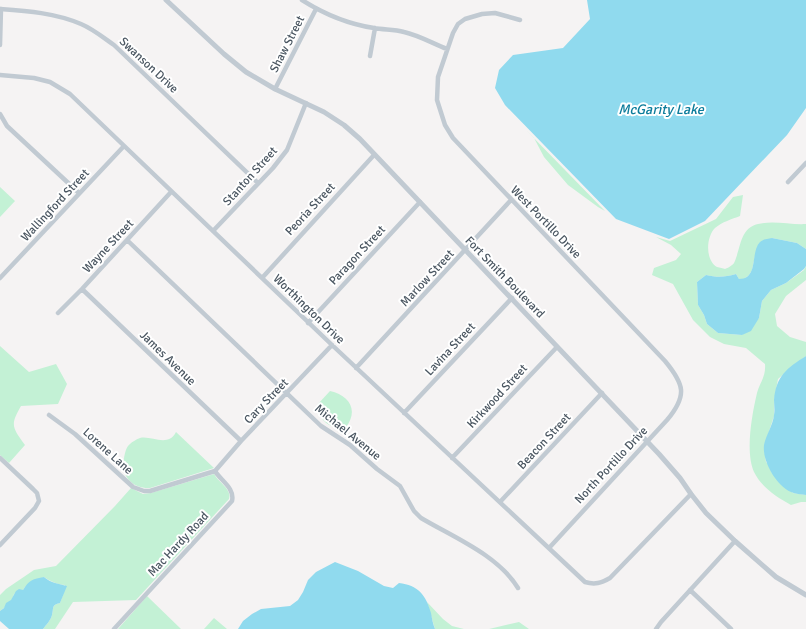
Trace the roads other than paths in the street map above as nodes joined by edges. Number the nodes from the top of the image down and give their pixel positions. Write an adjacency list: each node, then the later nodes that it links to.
1 (166, 0): 13 (street, Fort Smith Boulevard)
2 (302, 0): 4 (street)
3 (1, 9): 9 (street); 20 (street, Swanson Drive)
4 (316, 9): 8 (street); 13 (street, Shaw Street)
5 (453, 20): 7 (street)
6 (520, 20): 7 (street)
7 (458, 24): 10 (street, West Portillo Drive)
8 (375, 28): 10 (street); 11 (street)
9 (0, 45)
10 (447, 49): 23 (street, West Portillo Drive)
11 (370, 56)
12 (0, 75): 16 (street, Worthington Drive)
13 (275, 89): 14 (street, Fort Smith Boulevard)
14 (306, 103): 17 (street, Fort Smith Boulevard); 20 (street, Stanton Street)
15 (0, 114): 22 (street)
16 (124, 146): 21 (street, Worthington Drive); 22 (street, Wallingford Street)
17 (374, 155): 24 (street, Fort Smith Boulevard); 29 (street, Peoria Street)
18 (806, 163): 19 (street)
19 (788, 182)
20 (258, 184): 25 (street, Stanton Street)
21 (171, 192): 25 (street, Worthington Drive); 26 (street, Wayne Street)
22 (79, 194): 28 (street, Wallingford Street)
23 (512, 200): 27 (street, Marlow Street); 37 (street, West Portillo Drive)
24 (420, 202): 27 (street, Fort Smith Boulevard); 33 (street, Paragon Street)
25 (213, 231): 29 (street, Worthington Drive)
26 (127, 240): 30 (street, Wayne Street); 38 (street, Michael Avenue)
27 (466, 251): 31 (street, Fort Smith Boulevard); 36 (street, Marlow Street)
28 (0, 278)
29 (262, 278): 33 (street, Worthington Drive)
30 (82, 289): 32 (street, Wayne Street); 42 (street, James Avenue)
31 (512, 298): 35 (street, Fort Smith Boulevard); 41 (street, Lavina Street)
32 (58, 313)
33 (308, 323): 34 (street, Worthington Drive)
34 (332, 345): 36 (street, Worthington Drive); 38 (street, Cary Street)
35 (557, 347): 39 (street, Fort Smith Boulevard); 45 (street, Kirkwood Street)
36 (356, 368): 41 (street, Worthington Drive)
37 (682, 392): 43 (street, North Portillo Drive)
38 (287, 393): 42 (street, Cary Street); 52 (street, Michael Avenue)
39 (602, 393): 43 (street, Fort Smith Boulevard); 48 (street, Beacon Street)
40 (49, 414): 46 (street, Lorene Lane)
41 (404, 414): 45 (street, Worthington Drive)
42 (241, 441): 46 (street, Cary Street)
43 (647, 441): 47 (street, Fort Smith Boulevard); 51 (street, North Portillo Drive)
44 (0, 458): 50 (street)
45 (452, 458): 48 (street, Worthington Drive)
46 (215, 471): 55 (street, Mac Hardy Road)
47 (691, 494): 49 (street, Fort Smith Boulevard); 51 (street, Worthington Drive)
48 (500, 502): 51 (street, Worthington Drive)
49 (735, 541): 53 (street); 54 (street, Fort Smith Boulevard)
50 (0, 545)
51 (549, 548)
52 (518, 588)
53 (690, 590): 56 (street); 57 (street)
54 (806, 595)
55 (114, 629)
56 (656, 629)
57 (731, 629)

